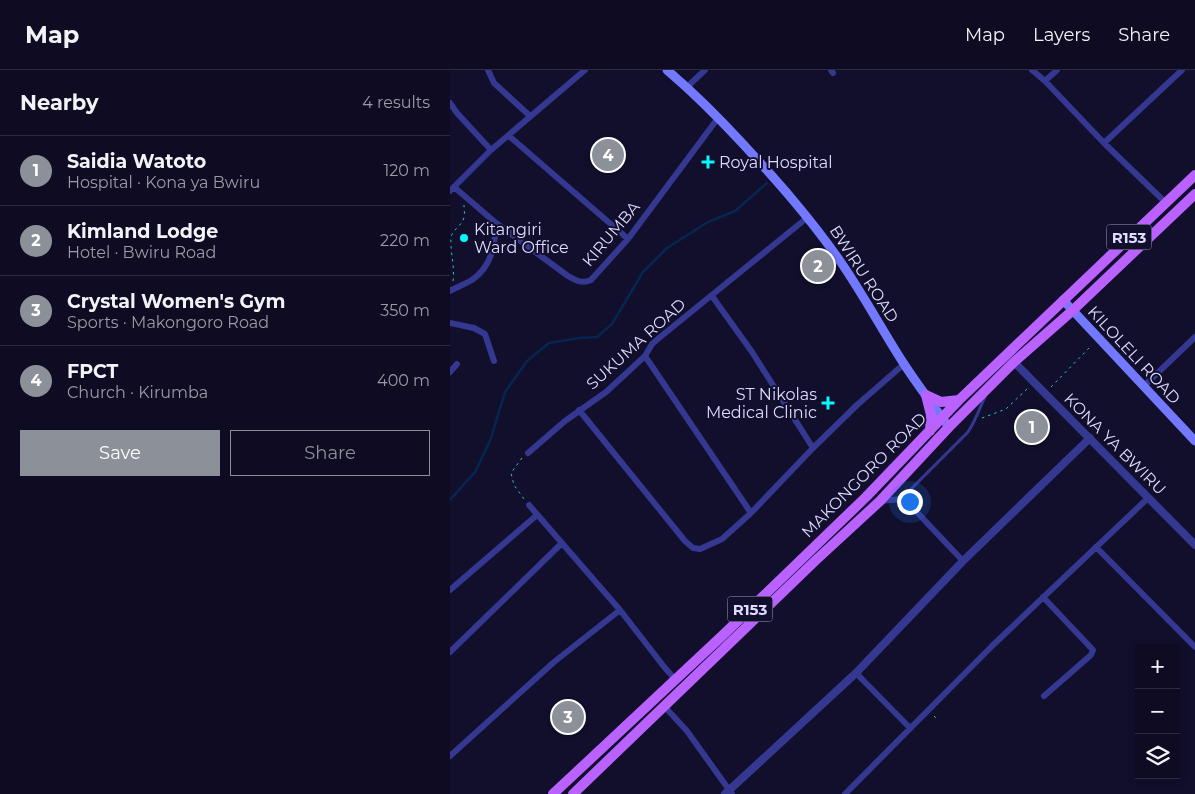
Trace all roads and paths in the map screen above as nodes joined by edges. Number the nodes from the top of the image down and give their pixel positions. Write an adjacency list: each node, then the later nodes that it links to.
1 (488, 70): 11 (street)
2 (585, 70): 11 (street, KIRUMBA)
3 (667, 70): 9 (main road, BWIRU ROAD)
4 (705, 70): 9 (street)
5 (1032, 70): 8 (street)
6 (1057, 70): 8 (street)
7 (1182, 70): 14 (street)
8 (1045, 81): 14 (street)
9 (687, 87): 12 (main road, BWIRU ROAD)
10 (450, 103): 15 (street)
11 (530, 116): 13 (street, KIRUMBA)
12 (718, 118): 21 (main road, BWIRU ROAD); 23 (street, KIRUMBA)
13 (509, 136): 15 (street, KIRUMBA); 23 (street)
14 (1104, 143): 20 (street)
15 (491, 150): 17 (street, KIRUMBA)
16 (1195, 175): 20 (main road, MAKONGORO ROAD / R153)
17 (452, 189): 19 (street, KIRUMBA)
18 (1195, 194): 27 (main road, MAKONGORO ROAD / R153)
19 (467, 199): 22 (street, KIRUMBA); 24 (path)
20 (1165, 202): 26 (main road, MAKONGORO ROAD / R153)
21 (808, 217): 25 (street, SUKUMA ROAD); 35 (main road, BWIRU ROAD)
22 (496, 223): 23 (street, KIRUMBA); 24 (street)
23 (628, 238)
24 (451, 290)
25 (712, 296): 31 (street, SUKUMA ROAD); 50 (street)
26 (1063, 300): 27 (main road, KILOLELI ROAD); 42 (main road, MAKONGORO ROAD / R153)
27 (1072, 311): 30 (main road, KILOLELI ROAD); 33 (main road, MAKONGORO ROAD / R153)
28 (450, 323): 32 (street)
29 (1195, 337): 39 (street)
30 (1098, 339): 39 (main road, KILOLELI ROAD); 40 (path)
31 (645, 356): 43 (street, SUKUMA ROAD); 56 (street)
32 (494, 361)
33 (1014, 362): 37 (street, KONA YA BWIRU); 38 (main road, MAKONGORO ROAD / R153)
34 (457, 364): 36 (street)
35 (904, 364): 41 (main road, BWIRU ROAD); 50 (street)
36 (450, 372)
37 (1034, 382): 40 (street, KONA YA BWIRU); 45 (path)
38 (990, 386): 45 (lane); 46 (main road, MAKONGORO ROAD / R153)
39 (1143, 387): 49 (main road, KILOLELI ROAD)
40 (1045, 393): 48 (street, KONA YA BWIRU)
41 (926, 395): 42 (main road); 44 (main road, BWIRU ROAD); 47 (main road)
42 (959, 400): 44 (main road, MAKONGORO ROAD / R153)
43 (579, 410): 51 (street, SUKUMA ROAD); 56 (street)
44 (942, 418): 46 (main road, BWIRU ROAD); 47 (main road, MAKONGORO ROAD / R153)
45 (976, 420): 53 (lane)
46 (949, 427): 54 (main road, MAKONGORO ROAD / R153)
47 (930, 431): 68 (main road, MAKONGORO ROAD / R153)
48 (1090, 438): 52 (street, KONA YA BWIRU); 61 (street)
49 (1195, 441)
50 (813, 448): 56 (street)
51 (528, 453): 55 (path)
52 (1148, 498): 59 (street, KONA YA BWIRU); 60 (street)
53 (901, 499): 54 (street); 61 (street)
54 (880, 501): 70 (main road, MAKONGORO ROAD / R153)
55 (529, 504): 57 (street)
56 (751, 514)
57 (537, 515): 58 (street); 62 (street)
58 (562, 544): 64 (street); 66 (street)
59 (1195, 546)
60 (1096, 547): 63 (street); 65 (street)
61 (963, 561): 67 (street)
62 (450, 590)
63 (1043, 597): 69 (street); 71 (street)
64 (620, 610): 68 (street); 72 (street)
65 (1195, 647)
66 (450, 652)
67 (856, 673): 71 (street); 73 (street)
68 (676, 679): 75 (main road, MAKONGORO ROAD / R153)
69 (1044, 696)
70 (664, 706): 73 (street); 74 (main road, MAKONGORO ROAD / R153)
71 (910, 728): 76 (street)
72 (450, 756)
73 (729, 792)
74 (575, 793)
75 (553, 794)
76 (844, 794)

